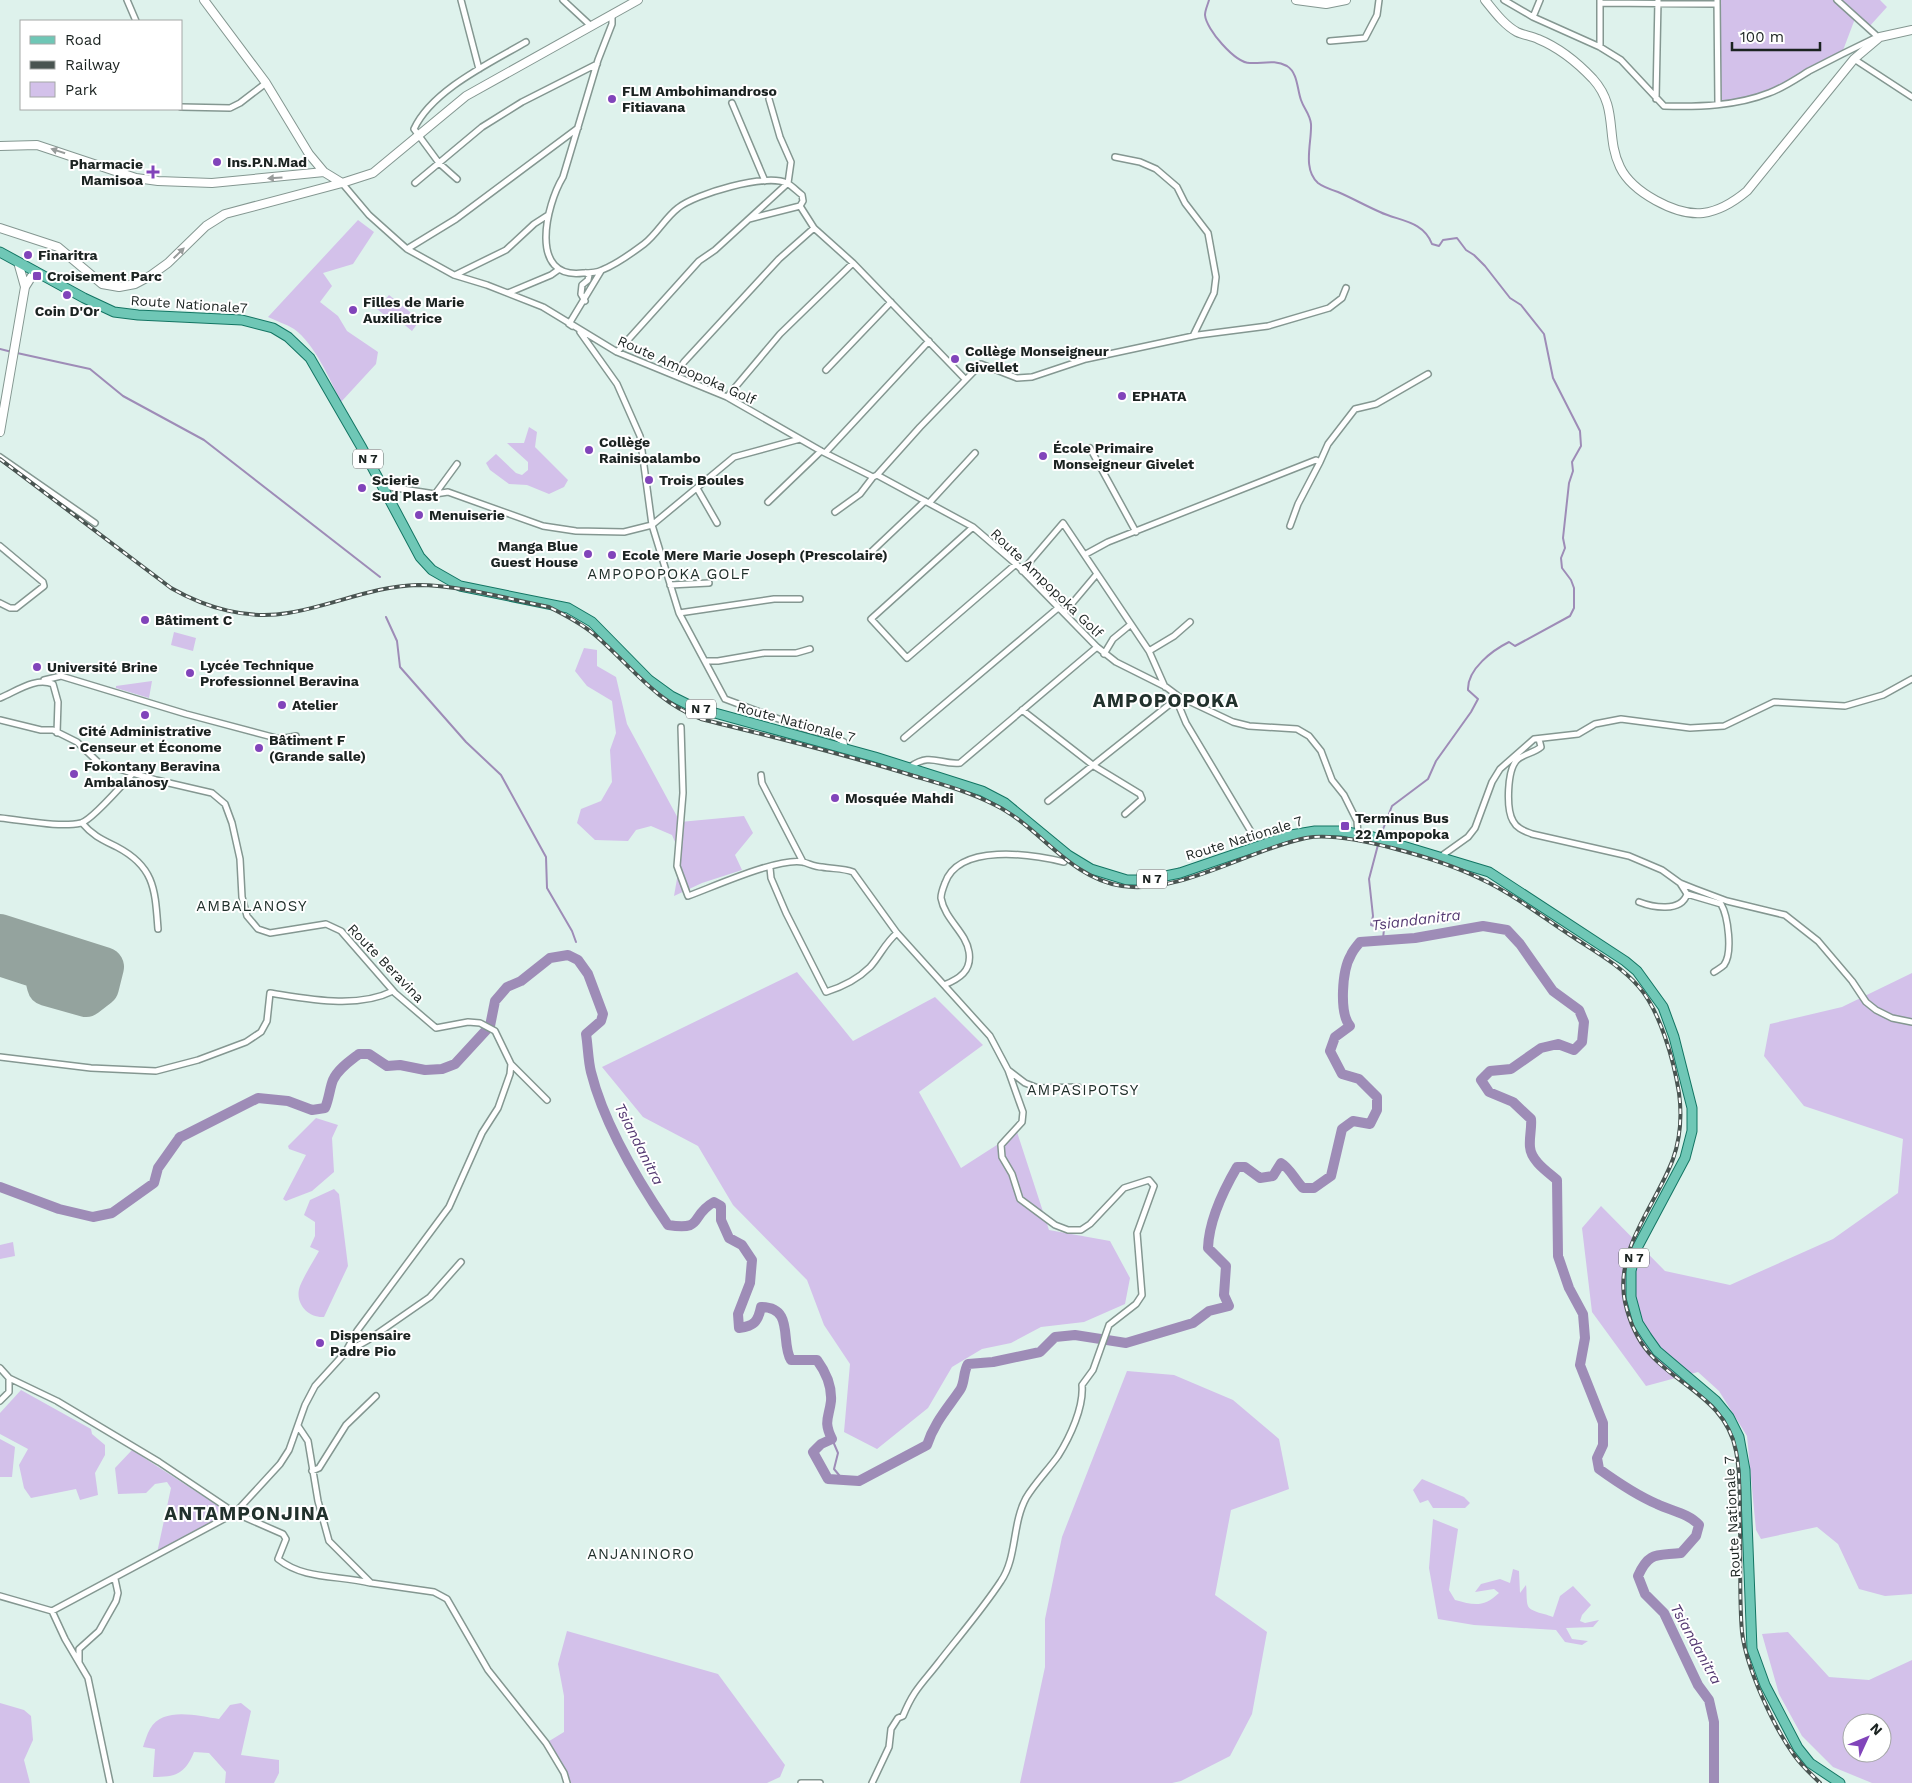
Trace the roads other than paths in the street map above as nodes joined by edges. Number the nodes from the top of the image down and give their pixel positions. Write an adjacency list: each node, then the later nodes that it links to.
1 (127, 0): 18 (street)
2 (204, 0): 28 (street)
3 (461, 0): 27 (street)
4 (563, 0): 19 (street)
5 (638, 0): 16 (street)
6 (1296, 0): 7 (street)
7 (1346, 0)
8 (1379, 0): 22 (street)
9 (1485, 0): 25 (street)
10 (1504, 0): 17 (street)
11 (1540, 0): 17 (street)
12 (1837, 0): 21 (street)
13 (1600, 2): 14 (street); 24 (street)
14 (1658, 2): 15 (street); 31 (street)
15 (1717, 2): 33 (street)
16 (612, 15): 19 (street); 26 (street)
17 (1533, 17): 24 (street)
18 (136, 20)
19 (591, 26): 36 (street)
20 (1912, 30): 21 (street)
21 (1879, 37): 25 (street); 33 (street)
22 (1330, 41)
23 (526, 42): 27 (street)
24 (1600, 47): 31 (street)
25 (1854, 59): 29 (street)
26 (597, 64): 35 (street); 39 (street)
27 (479, 69): 36 (street)
28 (266, 83): 34 (street); 40 (street)
29 (1912, 97)
30 (769, 99): 45 (street)
31 (1656, 99): 33 (street)
32 (732, 103): 42 (street)
33 (1718, 104)
34 (182, 107)
35 (579, 128): 47 (street); 51 (street)
36 (418, 134): 39 (street); 44 (street)
37 (0, 146): 40 (street, one-way to 37)
38 (1114, 158): 67 (street)
39 (439, 163): 41 (street); 43 (street)
40 (324, 172): 44 (street)
41 (456, 179)
42 (766, 181): 45 (street); 57 (street)
43 (415, 183)
44 (342, 184): 49 (street, one-way to 44); 51 (street)
45 (788, 184): 46 (street); 48 (street)
46 (800, 206): 48 (street); 50 (street)
47 (548, 215): 55 (street); 59 (street)
48 (749, 219): 69 (street)
49 (0, 228)
50 (814, 228): 54 (street); 72 (street)
51 (407, 248): 59 (street)
52 (0, 252): 53 (main road, N 7)
53 (18, 262): 56 (main road, N 7); 60 (street)
54 (853, 263): 64 (street); 74 (street)
55 (558, 270): 58 (street); 62 (street)
56 (35, 271): 60 (street); 66 (main road, Route Nationale7 / N 7)
57 (601, 271): 58 (street); 63 (street)
58 (586, 273): 63 (street)
59 (454, 275): 62 (street)
60 (25, 287): 75 (street)
61 (1346, 288): 67 (street)
62 (508, 293): 65 (street)
63 (585, 301): 65 (street)
64 (892, 302): 68 (street); 70 (street)
65 (570, 324): 69 (street, Route Ampopoka Golf); 92 (street, Route Ampopoka Golf)
66 (288, 336): 84 (main road, Route Nationale 7 / N 7)
67 (1194, 336): 73 (street)
68 (929, 341): 73 (street); 78 (street)
69 (617, 352): 72 (street, Route Ampopoka Golf)
70 (826, 370)
71 (1428, 374): 81 (street)
72 (675, 375): 74 (street, Route Ampopoka Golf)
73 (965, 380): 83 (street)
74 (727, 397): 76 (street, Route Ampopoka Golf)
75 (0, 432)
76 (801, 438): 78 (street, Route Ampopoka Golf); 85 (street)
77 (1090, 448): 95 (street)
78 (824, 452): 83 (street, Route Ampopoka Golf); 87 (street)
79 (975, 453): 88 (street)
80 (0, 457): 90 (street)
81 (1320, 462): 93 (street); 95 (street)
82 (457, 464): 86 (street)
83 (875, 476): 88 (street, Route Ampopoka Golf); 89 (street)
84 (383, 486): 86 (street); 128 (main road, Route Nationale 7 / N 7)
85 (698, 490): 91 (street); 92 (street)
86 (435, 494): 92 (street)
87 (768, 502)
88 (926, 502): 94 (street, Route Ampopoka Golf); 98 (street)
89 (835, 512)
90 (95, 523)
91 (717, 523)
92 (652, 525): 103 (street, Route Ampopoka Golf)
93 (1290, 526)
94 (974, 527): 99 (street, Route Ampopoka Golf); 99 (street)
95 (1136, 532): 97 (street)
96 (0, 546): 105 (street)
97 (1086, 554): 100 (street); 101 (street)
98 (868, 555)
99 (1016, 564): 100 (street, Route Ampopoka Golf)
100 (1022, 571): 106 (street, Route Ampopoka Golf)
101 (1096, 575): 107 (street); 110 (street)
102 (709, 583): 103 (street)
103 (670, 585): 108 (street, Route Ampopoka Golf)
104 (800, 599): 108 (street)
105 (0, 603)
106 (1058, 608): 107 (street, Route Ampopoka Golf); 126 (street)
107 (1064, 612): 111 (street, Route Ampopoka Golf)
108 (679, 613): 115 (street, Route Ampopoka Golf)
109 (1190, 622): 113 (street)
110 (1130, 625): 113 (street); 114 (street)
111 (1097, 647): 114 (street, Route Ampopoka Golf); 121 (street)
112 (810, 649): 115 (street)
113 (1149, 651): 118 (street)
114 (1104, 654): 118 (street, Route Ampopoka Golf)
115 (705, 661): 128 (street, Route Ampopoka Golf)
116 (1912, 679): 127 (street)
117 (44, 680): 119 (street); 124 (street); 125 (street)
118 (1166, 687): 120 (street, Route Ampopoka Golf)
119 (0, 698)
120 (1177, 698): 129 (street); 137 (street); 138 (street, Route Ampopoka Golf)
121 (1022, 710): 129 (street); 130 (street)
122 (0, 720): 124 (street, Route Beravina)
123 (681, 727): 142 (street)
124 (57, 733): 131 (street, Route Beravina)
125 (296, 736)
126 (904, 738)
127 (1539, 739): 140 (street); 143 (street)
128 (845, 750): 130 (main road, Route Nationale 7 / N 7)
129 (1094, 766): 133 (street); 134 (street)
130 (910, 767): 139 (main road, Route Nationale 7 / N 7)
131 (133, 773): 136 (street); 150 (street, Route Beravina)
132 (761, 774): 141 (street)
133 (1048, 801)
134 (1125, 814)
135 (0, 818): 136 (street)
136 (82, 823): 146 (street)
137 (1250, 830)
138 (1358, 834): 139 (main road, Route Nationale 7 / N 7); 140 (main road, Route Nationale 7 / N 7)
139 (1068, 855): 149 (street)
140 (1440, 857): 178 (main road, Route Nationale 7 / N 7)
141 (803, 862): 142 (street); 147 (street)
142 (770, 868): 147 (street)
143 (1680, 883): 144 (street); 151 (street)
144 (1687, 894): 145 (street); 148 (street)
145 (1639, 902)
146 (158, 929)
147 (897, 933): 149 (street)
148 (1714, 972)
149 (944, 985): 154 (street)
150 (393, 991): 152 (street); 153 (street, Route Beravina)
151 (1912, 1022)
152 (0, 1057)
153 (511, 1064): 156 (street); 158 (street)
154 (1008, 1070): 155 (street); 177 (street)
155 (1078, 1087)
156 (546, 1100)
157 (461, 1262): 159 (street)
158 (357, 1331): 159 (street); 160 (street)
159 (368, 1340): 160 (street)
160 (344, 1353): 165 (street)
161 (0, 1368): 162 (street)
162 (9, 1378): 164 (street); 167 (street)
163 (376, 1396): 166 (street)
164 (0, 1401)
165 (298, 1426): 166 (street); 167 (street)
166 (312, 1471): 169 (street)
167 (235, 1513): 168 (street); 169 (street)
168 (115, 1579): 171 (street); 172 (street)
169 (371, 1583): 174 (street)
170 (0, 1596): 171 (street)
171 (52, 1611): 172 (street)
172 (79, 1662): 173 (street)
173 (110, 1783)
174 (567, 1783)
175 (801, 1783): 176 (street)
176 (820, 1783)
177 (872, 1783)
178 (1840, 1783)

